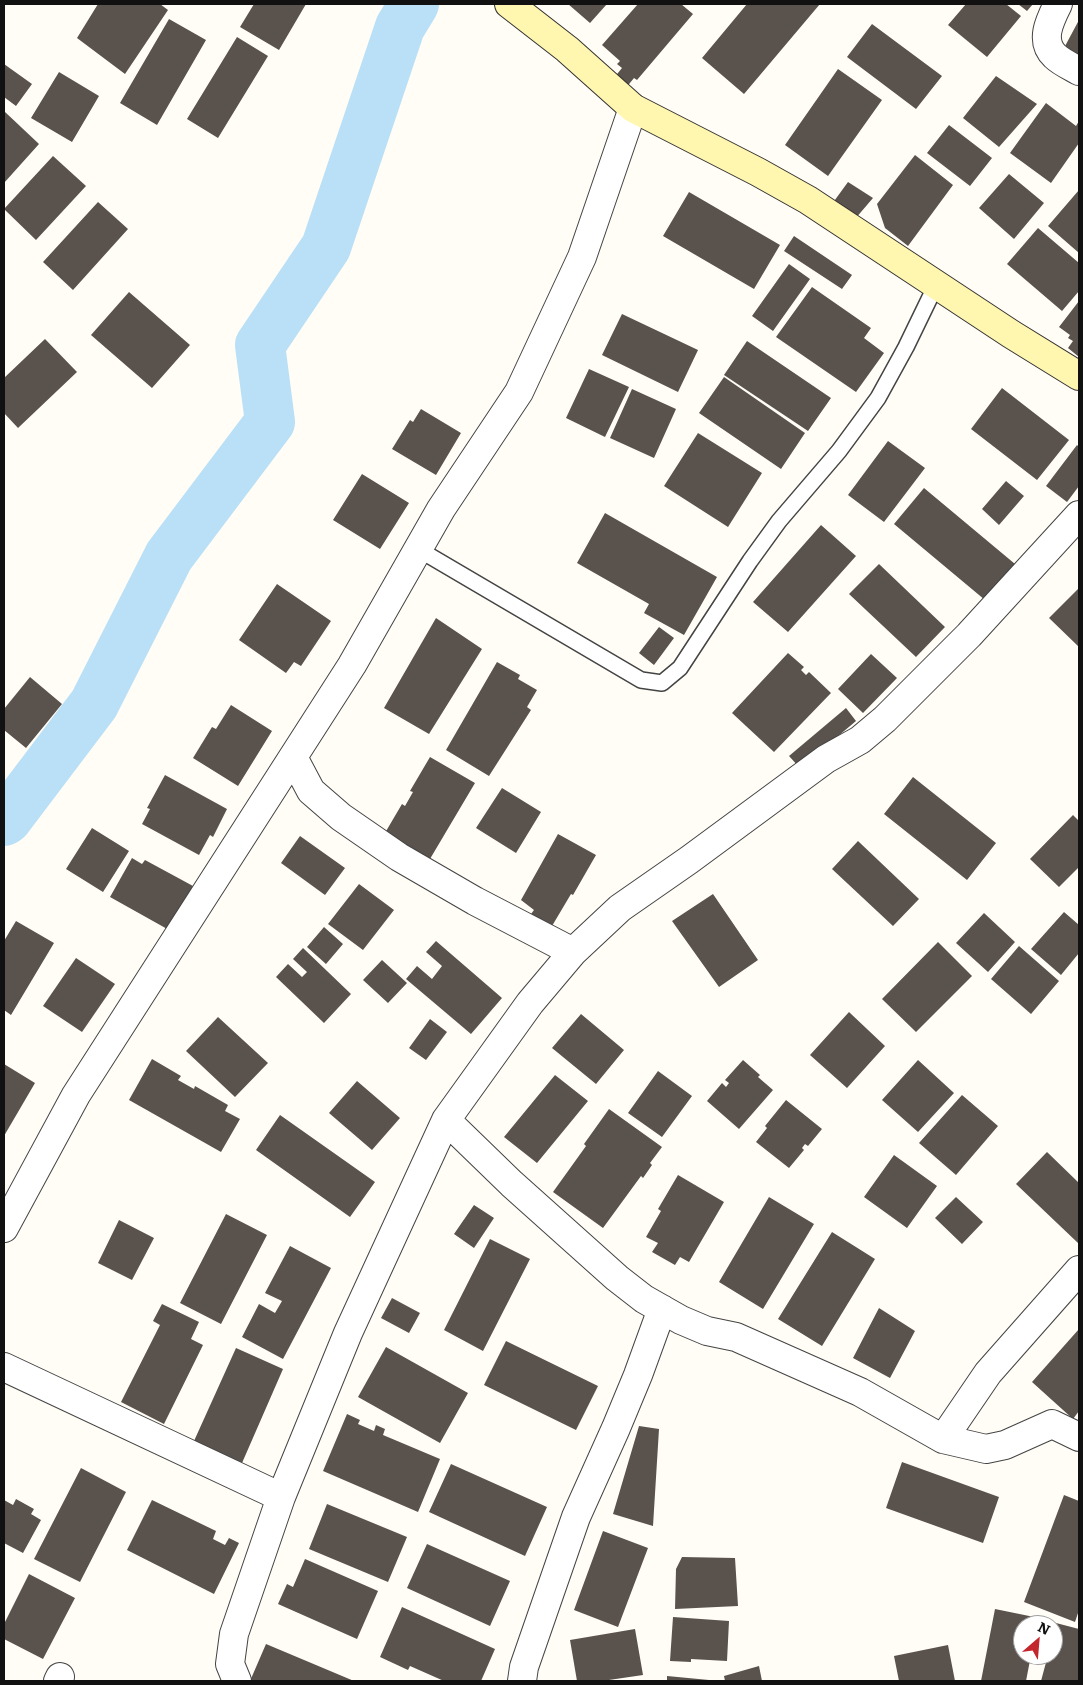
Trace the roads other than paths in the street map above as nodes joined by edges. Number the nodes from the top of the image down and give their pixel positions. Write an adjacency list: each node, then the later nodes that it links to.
1 (509, 4): 4 (street)
2 (1058, 4): 3 (street)
3 (1079, 71)
4 (633, 108): 5 (street); 8 (street)
5 (936, 285): 6 (street); 8 (lane)
6 (1079, 376)
7 (1079, 515): 10 (street)
8 (418, 549): 9 (street)
9 (294, 757): 10 (street); 12 (street)
10 (573, 952): 11 (street)
11 (446, 1120): 14 (street); 18 (street)
12 (4, 1228)
13 (1079, 1270): 17 (street)
14 (662, 1310): 17 (street); 20 (street)
15 (4, 1368): 18 (street)
16 (1079, 1437): 17 (street)
17 (944, 1439)
18 (281, 1497): 19 (street)
19 (237, 1681)
20 (522, 1681)

